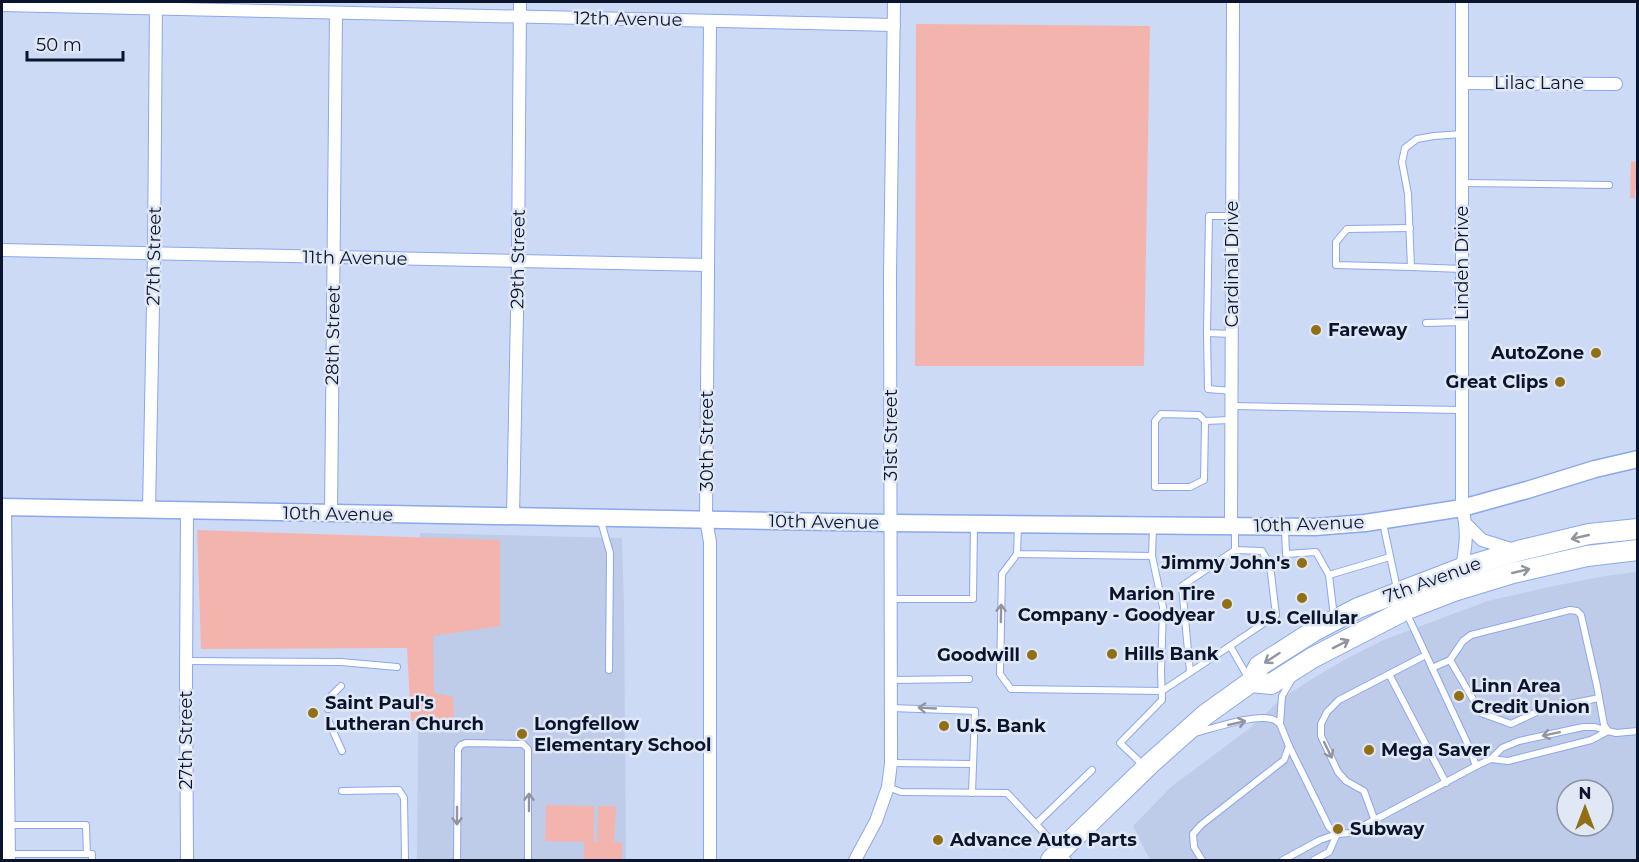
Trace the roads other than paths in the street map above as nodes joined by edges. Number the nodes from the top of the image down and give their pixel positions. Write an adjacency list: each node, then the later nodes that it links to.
1 (520, 2): 9 (street, 29th Street)
2 (894, 2): 11 (street, 31st Street)
3 (1233, 2): 17 (street, Cardinal Drive)
4 (1462, 2): 12 (street, Linden Drive)
5 (2, 5): 6 (street, 12th Avenue)
6 (156, 5): 8 (street, 12th Avenue); 20 (street, 27th Street)
7 (359, 7): 8 (street, 12th Avenue); 9 (street, 12th Avenue)
8 (336, 13): 21 (street, 28th Street)
9 (520, 16): 10 (street, 12th Avenue); 22 (street, 29th Street)
10 (710, 21): 11 (street, 12th Avenue); 23 (street, 30th Street)
11 (894, 25): 45 (street, 31st Street)
12 (1462, 83): 13 (street, Lilac Lane); 14 (street, Linden Drive)
13 (1616, 84)
14 (1462, 134): 15 (street, Linden Drive); 18 (lane)
15 (1462, 183): 16 (lane); 25 (street, Linden Drive)
16 (1610, 185)
17 (1232, 216): 28 (lane); 29 (street, Cardinal Drive)
18 (1410, 228): 24 (lane); 24 (lane)
19 (2, 250): 20 (street, 11th Avenue)
20 (154, 254): 21 (street, 11th Avenue); 37 (street, 27th Street)
21 (334, 258): 22 (street, 11th Avenue); 39 (street, 28th Street)
22 (518, 261): 23 (street, 11th Avenue); 41 (street, 29th Street)
23 (708, 265): 43 (street, 30th Street)
24 (1411, 267): 25 (lane)
25 (1462, 269): 26 (street, Linden Drive)
26 (1462, 322): 27 (lane); 32 (street, Linden Drive)
27 (1426, 323)
28 (1207, 333): 29 (lane); 30 (lane)
29 (1232, 334): 30 (street, Cardinal Drive)
30 (1232, 391): 31 (street, Cardinal Drive)
31 (1232, 406): 32 (lane); 33 (street, Cardinal Drive)
32 (1461, 410): 40 (street, Linden Drive)
33 (1232, 420): 34 (lane); 49 (street, Cardinal Drive)
34 (1205, 422): 34 (lane)
35 (1638, 459): 40 (street, 10th Avenue)
36 (3, 507): 37 (street, 10th Avenue); 101 (street)
37 (149, 510): 38 (street, 10th Avenue)
38 (187, 511): 39 (street, 10th Avenue); 68 (street, 27th Street)
39 (331, 514): 41 (street, 10th Avenue)
40 (1464, 516): 44 (street, 10th Avenue); 54 (street); 58 (street, Linden Drive)
41 (513, 517): 42 (street, 10th Avenue)
42 (600, 518): 43 (street, 10th Avenue); 71 (lane)
43 (706, 519): 45 (street, 10th Avenue); 111 (street, 30th Street)
44 (1382, 521): 50 (street, 10th Avenue); 57 (lane)
45 (892, 523): 46 (street, 10th Avenue); 61 (street, 31st Street)
46 (974, 524): 47 (street, 10th Avenue); 61 (lane)
47 (1018, 525): 48 (street, 10th Avenue); 55 (lane)
48 (1153, 526): 49 (street, 10th Avenue); 56 (lane)
49 (1233, 527): 50 (street, 10th Avenue); 52 (lane)
50 (1285, 527): 59 (lane)
51 (1638, 529): 54 (main road, 7th Avenue, one-way to 54)
52 (1235, 550): 64 (lane); 72 (lane)
53 (1638, 550): 62 (main road, 7th Avenue, one-way to 53)
54 (1518, 551): 58 (main road, 7th Avenue)
55 (1017, 554): 56 (lane); 78 (lane, one-way to 55)
56 (1152, 556): 78 (lane)
57 (1390, 556): 59 (lane); 60 (lane)
58 (1462, 567): 60 (main road, 7th Avenue)
59 (1329, 575): 63 (lane)
60 (1397, 592): 62 (lane); 63 (main road, 7th Avenue)
61 (892, 599): 75 (street, 31st Street)
62 (1406, 610): 65 (lane); 66 (main road, 7th Avenue, one-way to 62)
63 (1334, 621): 76 (main road, 7th Avenue, one-way to 76)
64 (1230, 646): 72 (lane); 76 (lane)
65 (1426, 655): 70 (lane); 73 (lane)
66 (1312, 658): 76 (main road, 7th Avenue); 83 (lane)
67 (1450, 660): 70 (lane); 79 (lane); 79 (lane)
68 (186, 661): 69 (lane); 107 (street, 27th Street)
69 (397, 667)
70 (1432, 668): 92 (lane)
71 (609, 670)
72 (1190, 672): 78 (lane)
73 (1389, 675): 95 (lane); 99 (lane, one-way to 99)
74 (969, 679): 75 (lane)
75 (891, 680): 80 (street, 31st Street)
76 (1251, 682): 86 (main road, 7th Avenue)
77 (341, 686): 81 (lane)
78 (1162, 691): 93 (lane)
79 (1599, 698): 84 (lane)
80 (891, 708): 90 (street, 31st Street); 91 (lane, one-way to 80)
81 (328, 709)
82 (328, 720): 88 (lane)
83 (1280, 724): 86 (lane, one-way to 83); 87 (lane)
84 (1608, 731): 85 (lane); 89 (lane); 89 (lane, one-way to 89)
85 (1638, 731)
86 (1180, 737): 93 (main road, 7th Avenue)
87 (1289, 746): 102 (lane); 113 (lane)
88 (342, 751)
89 (1491, 759): 92 (lane)
90 (891, 764): 91 (lane); 96 (street, 31st Street)
91 (972, 764): 98 (lane)
92 (1476, 766): 95 (lane)
93 (1146, 768): 105 (main road, 7th Avenue)
94 (1092, 770): 100 (lane)
95 (1446, 783): 99 (lane)
96 (888, 787): 98 (lane); 112 (street, 31st Street)
97 (342, 791): 108 (lane)
98 (972, 793): 100 (lane)
99 (1375, 820): 102 (lane)
100 (1036, 824): 105 (lane)
101 (9, 825): 103 (lane); 104 (street)
102 (1337, 834): 114 (lane); 115 (lane)
103 (87, 854): 104 (lane); 106 (lane)
104 (9, 857)
105 (1060, 858)
106 (92, 861)
107 (187, 861)
108 (405, 861)
109 (457, 861): 110 (lane, one-way to 109)
110 (528, 861)
111 (710, 861)
112 (855, 861)
113 (1202, 861)
114 (1283, 861)
115 (1314, 861)

